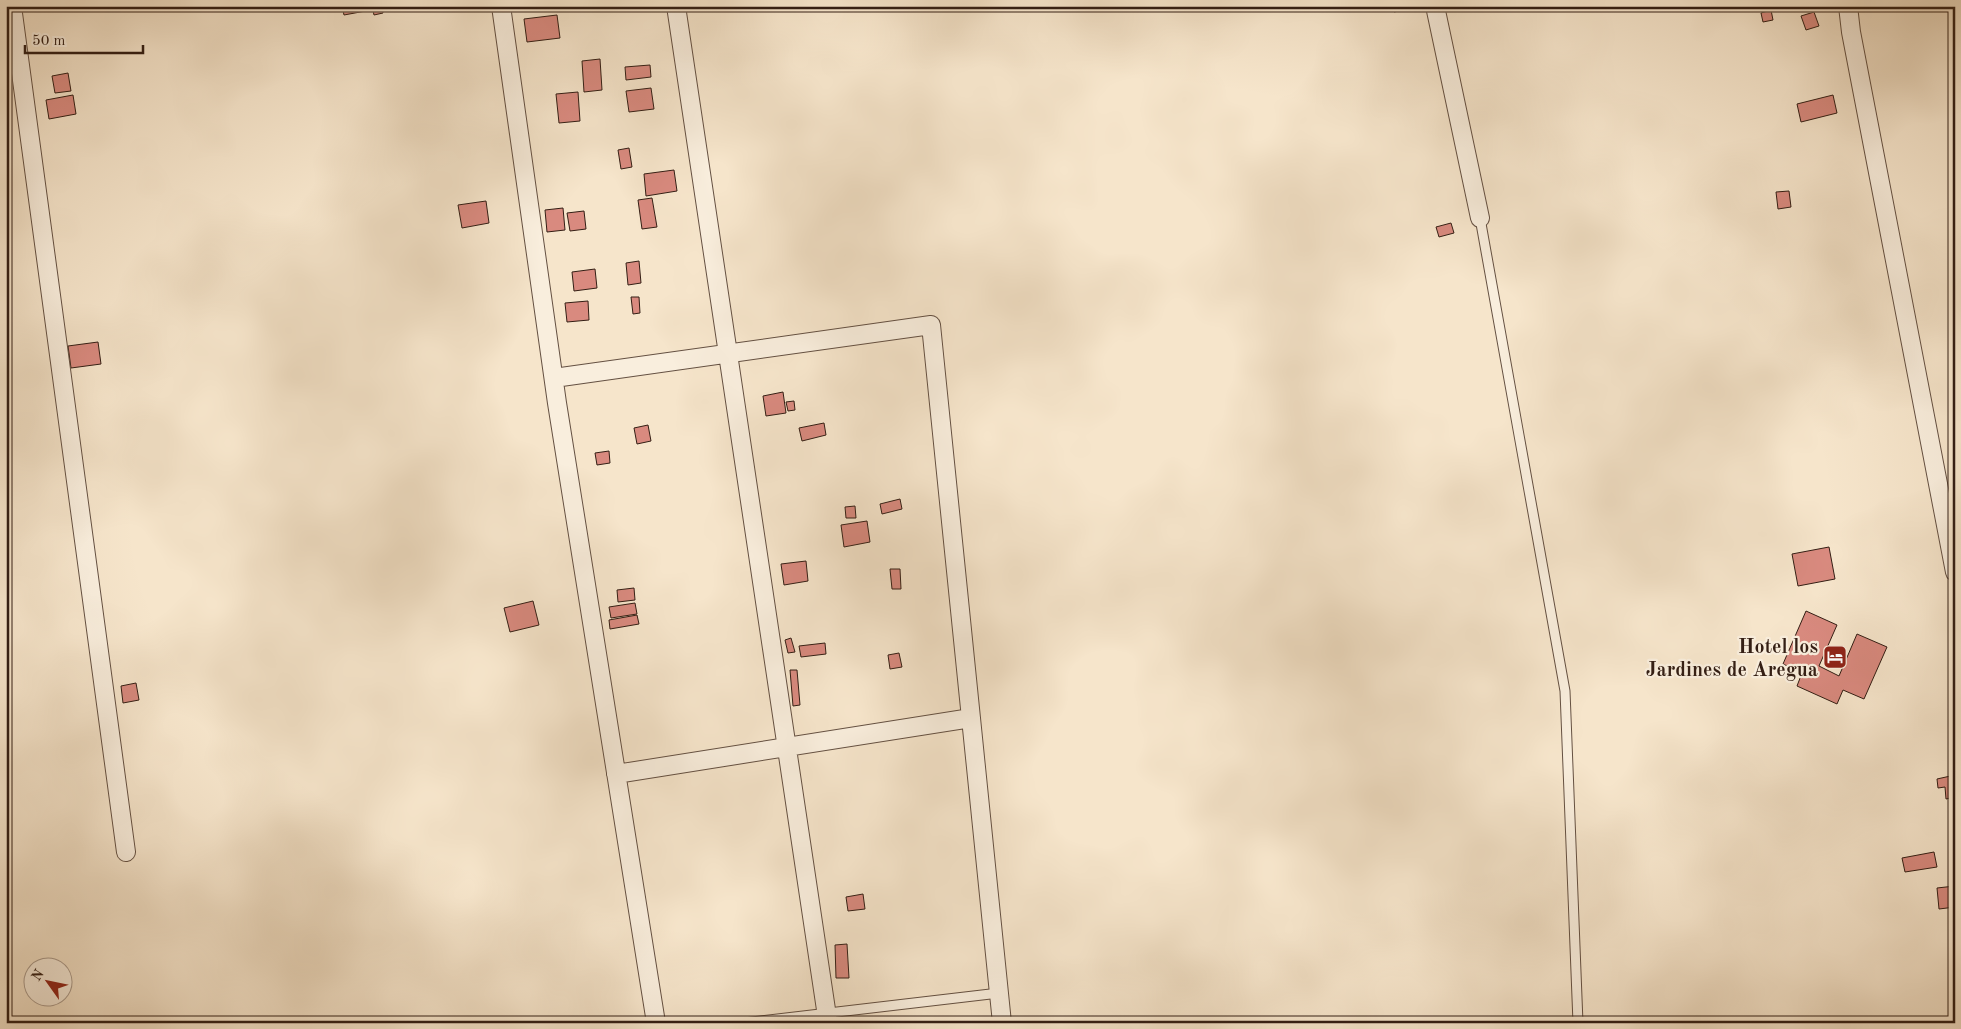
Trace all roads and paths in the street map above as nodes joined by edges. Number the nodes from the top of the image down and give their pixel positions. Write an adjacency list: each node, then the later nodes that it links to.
1 (12, 6): 13 (street)
2 (500, 6): 8 (street)
3 (676, 6): 7 (street)
4 (1435, 6): 6 (street)
5 (1848, 6): 9 (street)
6 (1480, 218): 19 (lane)
7 (728, 353): 8 (street); 10 (street); 11 (street)
8 (554, 378): 12 (street)
9 (1955, 572)
10 (971, 718): 11 (street); 14 (street)
11 (787, 748): 12 (street); 15 (street)
12 (616, 774): 16 (street)
13 (126, 852)
14 (999, 993): 15 (lane); 18 (street)
15 (828, 1018): 17 (lane)
16 (656, 1023)
17 (744, 1023)
18 (1002, 1023)
19 (1578, 1023)

